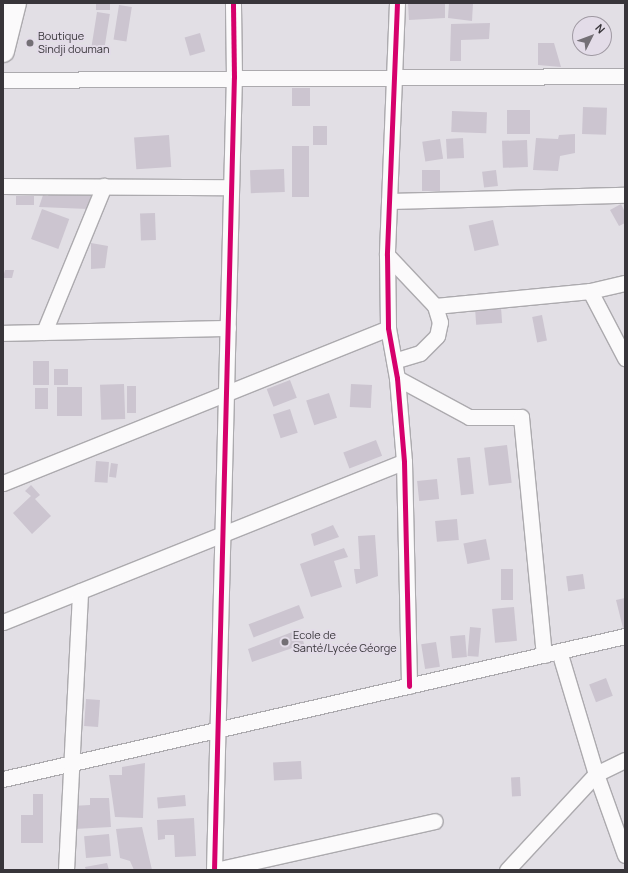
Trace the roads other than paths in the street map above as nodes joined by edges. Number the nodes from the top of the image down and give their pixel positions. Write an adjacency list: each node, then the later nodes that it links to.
1 (15, 3): 4 (main road)
2 (233, 3): 6 (street)
3 (397, 3): 7 (street)
4 (3, 51)
5 (625, 76): 7 (street)
6 (234, 77): 7 (street); 8 (street); 11 (street)
7 (395, 77): 13 (street)
8 (3, 80)
9 (3, 186): 10 (street)
10 (104, 186): 11 (street); 20 (street)
11 (231, 187): 18 (street)
12 (625, 195): 13 (street)
13 (389, 201): 14 (street)
14 (387, 256): 17 (street); 19 (street)
15 (625, 283): 16 (street)
16 (590, 291): 17 (street); 22 (street)
17 (434, 306): 23 (street)
18 (228, 328): 20 (street); 25 (street)
19 (388, 328): 23 (street); 25 (street)
20 (44, 332): 21 (street)
21 (3, 333)
22 (625, 358)
23 (394, 361): 24 (street)
24 (397, 378): 26 (street); 33 (street)
25 (226, 393): 27 (street); 28 (street)
26 (404, 462): 28 (street); 34 (street)
27 (3, 483)
28 (223, 534): 29 (street); 35 (street)
29 (80, 591): 30 (street); 37 (street)
30 (3, 622)
31 (625, 636): 32 (street)
32 (560, 651): 33 (street); 38 (street)
33 (544, 655): 34 (street)
34 (409, 686): 35 (street)
35 (218, 730): 37 (street); 43 (street)
36 (625, 760): 38 (street)
37 (72, 763): 39 (street); 42 (street)
38 (596, 774): 41 (street); 44 (street)
39 (3, 779)
40 (434, 821): 43 (street)
41 (625, 855)
42 (66, 870)
43 (215, 870)
44 (507, 870)

